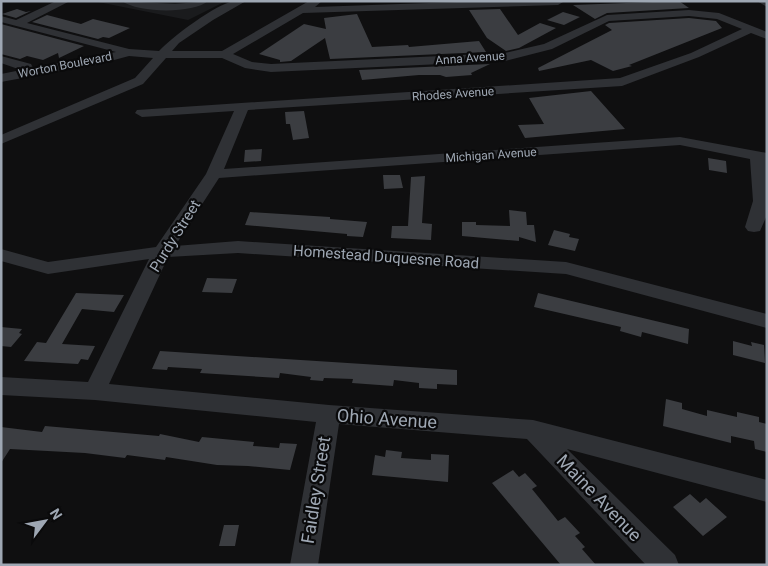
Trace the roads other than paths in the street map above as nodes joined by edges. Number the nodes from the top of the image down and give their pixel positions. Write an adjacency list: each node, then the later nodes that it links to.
1 (65, 1): 13 (street)
2 (127, 1): 10 (street)
3 (219, 1): 10 (street)
4 (317, 1): 11 (street)
5 (762, 1): 9 (street)
6 (200, 2): 10 (street)
7 (235, 2): 18 (street)
8 (558, 2): 11 (street)
9 (767, 4)
10 (170, 8)
11 (304, 10): 17 (street)
12 (1, 19): 13 (street)
13 (18, 23): 16 (street)
14 (752, 28): 15 (street, Anna Avenue); 17 (street, Anna Avenue); 22 (street, Rhodes Avenue)
15 (767, 36)
16 (129, 52): 18 (street); 20 (street, Worton Boulevard)
17 (224, 54): 18 (street)
18 (161, 56): 25 (street)
19 (1, 59): 20 (street)
20 (28, 73): 21 (street, Worton Boulevard)
21 (1, 78)
22 (242, 108): 23 (street, Rhodes Avenue); 28 (street, Purdy Street)
23 (142, 113)
24 (1, 127): 25 (street)
25 (34, 127): 26 (street)
26 (1, 140)
27 (762, 157): 28 (street, Michigan Avenue); 29 (street)
28 (214, 174): 30 (street, Purdy Street)
29 (754, 227)
30 (162, 252): 31 (street, Homestead Duquesne Road); 32 (street, Homestead Duquesne Road); 34 (street, Purdy Street)
31 (1, 255)
32 (767, 321)
33 (1, 386): 34 (street, Ohio Avenue)
34 (96, 391): 35 (street, Ohio Avenue)
35 (329, 414): 36 (street, Ohio Avenue); 38 (street, Faidley Street)
36 (533, 430): 37 (street, Ohio Avenue); 39 (street, Maine Avenue)
37 (767, 491)
38 (304, 565)
39 (665, 565)

